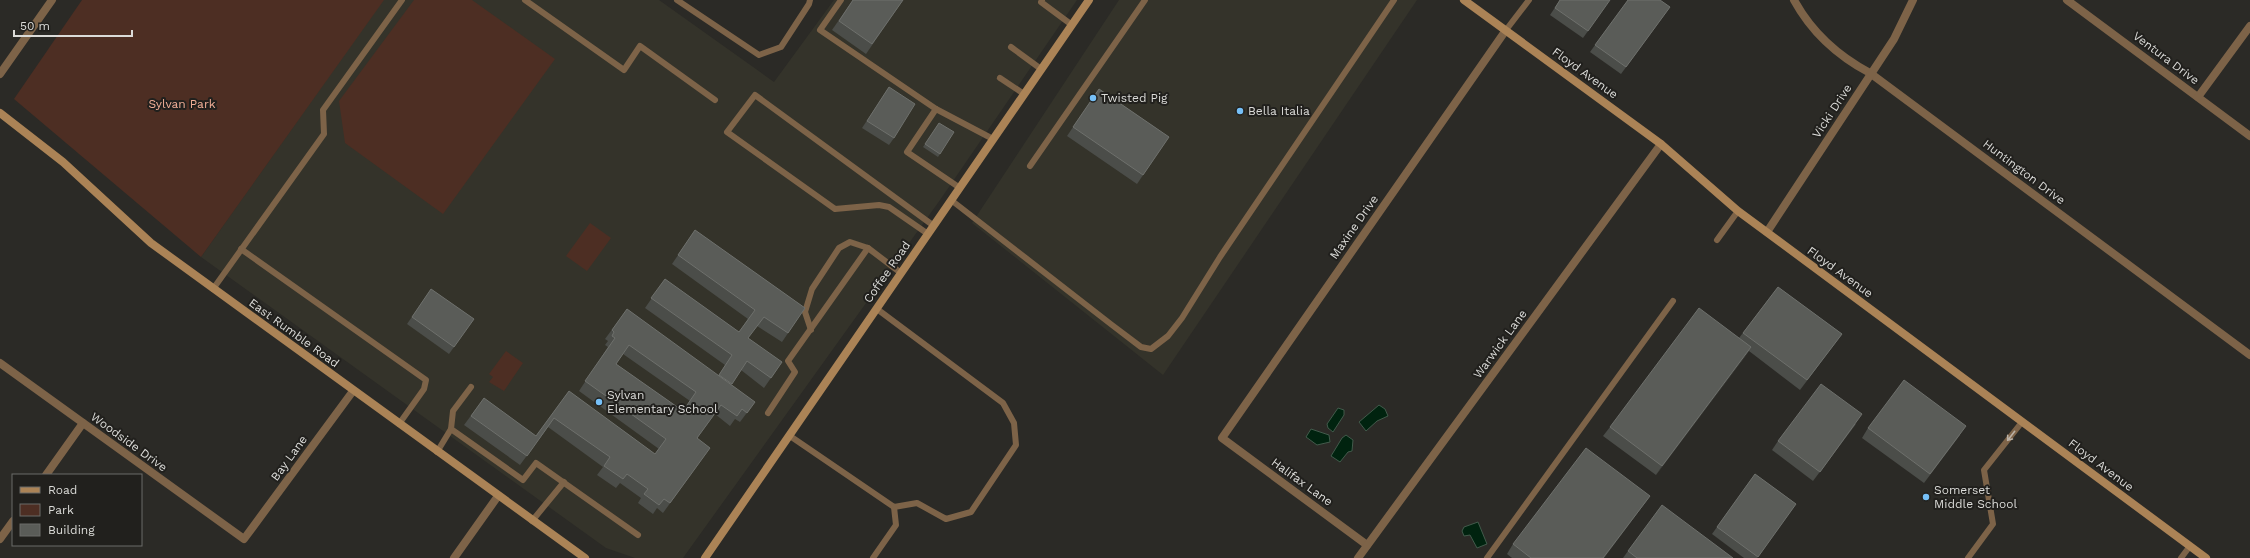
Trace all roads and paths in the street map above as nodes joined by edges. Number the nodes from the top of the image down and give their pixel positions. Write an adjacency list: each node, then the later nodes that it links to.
1 (52, 0): 22 (street)
2 (402, 0): 41 (lane)
3 (525, 0): 26 (lane)
4 (677, 0): 5 (lane)
5 (810, 0)
6 (841, 0): 27 (lane)
7 (1042, 0): 16 (lane)
8 (1089, 0): 16 (street, Coffee Road)
9 (1145, 0): 32 (lane)
10 (1394, 0): 34 (lane)
11 (1464, 0): 18 (street, Floyd Avenue)
12 (1529, 0): 18 (lane)
13 (1794, 0): 21 (street, Huntington Drive)
14 (1913, 0): 21 (street, Vicki Drive)
15 (2067, 0): 25 (street, Ventura Drive)
16 (1072, 25): 20 (street, Coffee Road)
17 (2250, 26): 25 (street)
18 (1506, 30): 31 (street, Floyd Avenue); 57 (street, Maxine Drive)
19 (1011, 47): 20 (lane)
20 (1042, 69): 24 (street, Coffee Road)
21 (1870, 73): 37 (street, Vicki Drive); 47 (street, Huntington Drive)
22 (0, 74)
23 (1000, 78): 24 (lane)
24 (1024, 94): 30 (street, Coffee Road)
25 (2198, 97): 29 (street, Ventura Drive)
26 (715, 100)
27 (936, 109): 30 (lane); 33 (lane)
28 (0, 114): 43 (street, East Rumble Road)
29 (2250, 136)
30 (993, 139): 33 (street, Coffee Road)
31 (1662, 144): 35 (street, Floyd Avenue); 68 (street, Warwick Lane)
32 (1030, 166)
33 (960, 188): 34 (street, Coffee Road)
34 (951, 200): 36 (street, Coffee Road)
35 (1738, 211): 37 (street, Floyd Avenue); 39 (lane)
36 (934, 226): 38 (street, Coffee Road); 38 (lane)
37 (1767, 232): 52 (street, Floyd Avenue)
38 (928, 234): 42 (street, Coffee Road)
39 (1717, 240)
40 (868, 248): 42 (lane); 46 (lane); 46 (lane)
41 (241, 249): 43 (lane); 54 (lane)
42 (901, 273): 45 (street, Coffee Road)
43 (212, 289): 50 (street, East Rumble Road)
44 (1673, 301): 75 (lane)
45 (877, 309): 56 (street, Coffee Road); 62 (lane)
46 (811, 330): 51 (lane)
47 (2250, 355)
48 (0, 364): 53 (street, Woodside Drive)
49 (470, 387): 55 (lane)
50 (353, 391): 54 (street, East Rumble Road); 67 (street, Bay Lane)
51 (768, 413)
52 (2022, 422): 69 (street, Floyd Avenue); 76 (lane, one-way to 76)
53 (83, 423): 59 (street); 67 (street, Woodside Drive)
54 (398, 424): 58 (street, East Rumble Road)
55 (451, 429): 58 (lane); 60 (lane)
56 (790, 436): 62 (lane); 72 (street, Coffee Road)
57 (1222, 438): 68 (street, Halifax Lane)
58 (437, 452): 61 (street, East Rumble Road)
59 (47, 474)
60 (564, 482): 63 (lane); 65 (lane)
61 (498, 496): 63 (street, East Rumble Road); 70 (street)
62 (894, 507): 73 (lane)
63 (532, 521): 71 (street, East Rumble Road)
64 (12, 522): 66 (street)
65 (638, 535)
66 (0, 539)
67 (244, 539)
68 (1367, 545): 74 (street, Warwick Lane)
69 (2190, 546): 77 (lane); 78 (street, Floyd Avenue)
70 (454, 558)
71 (585, 558)
72 (705, 558)
73 (873, 558)
74 (1358, 558)
75 (1487, 558)
76 (1968, 558)
77 (2181, 558)
78 (2206, 558)

